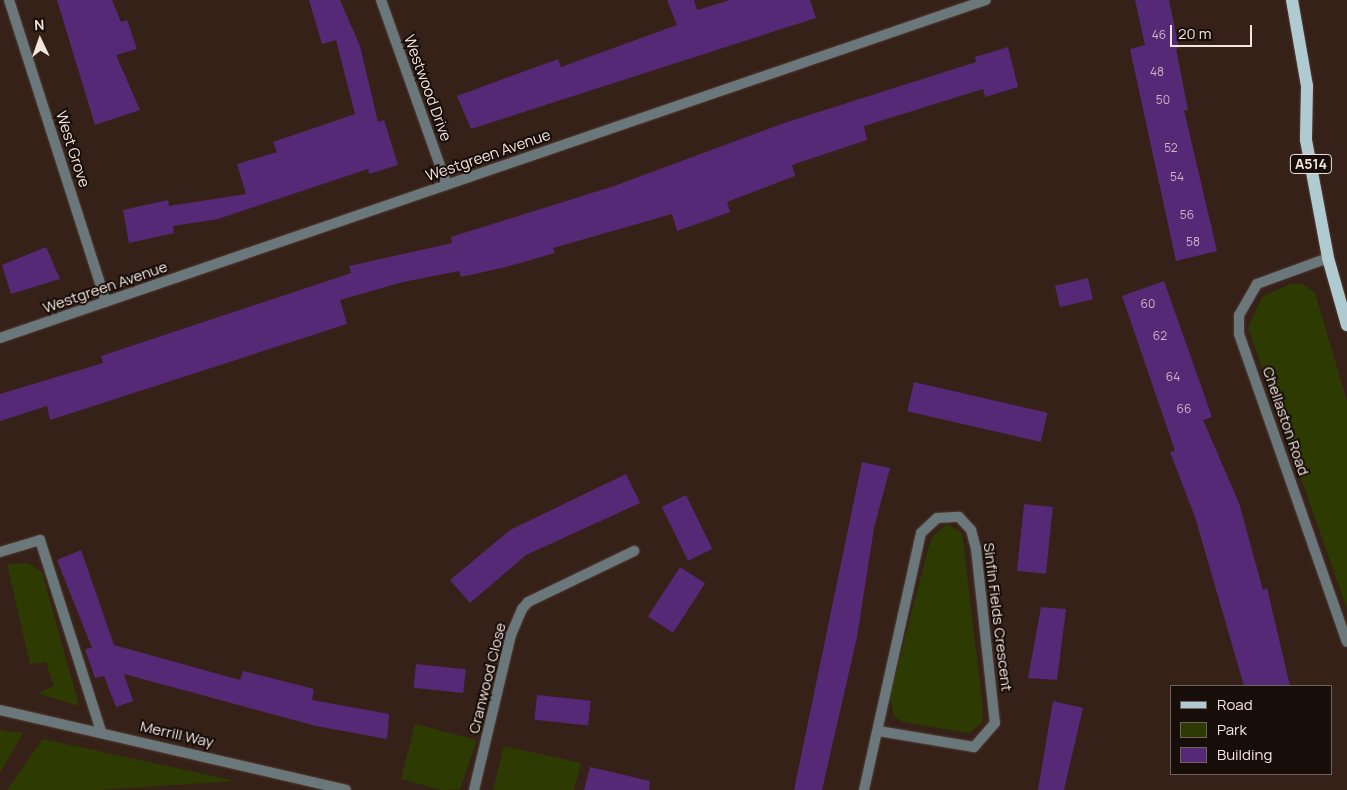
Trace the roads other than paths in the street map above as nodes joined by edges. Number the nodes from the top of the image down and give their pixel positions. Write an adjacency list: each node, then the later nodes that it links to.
1 (381, 0): 5 (street, Westwood Drive)
2 (986, 0): 5 (street, Westgreen Avenue)
3 (1292, 0): 6 (main road, A514)
4 (10, 3): 7 (street, West Grove)
5 (447, 185): 7 (street, Westgreen Avenue)
6 (1328, 258): 8 (main road, A514); 12 (street, Chellaston Road)
7 (106, 302): 9 (street, Westgreen Avenue)
8 (1347, 326)
9 (0, 338)
10 (634, 551): 17 (street, Cranwood Close)
11 (0, 552): 14 (street)
12 (1347, 642)
13 (0, 710): 14 (street, Merrill Way)
14 (101, 731): 16 (street, Merrill Way)
15 (878, 731): 15 (street, Sinfin Fields Crescent); 18 (street, Sinfin Fields Crescent)
16 (346, 790)
17 (474, 790)
18 (864, 790)

